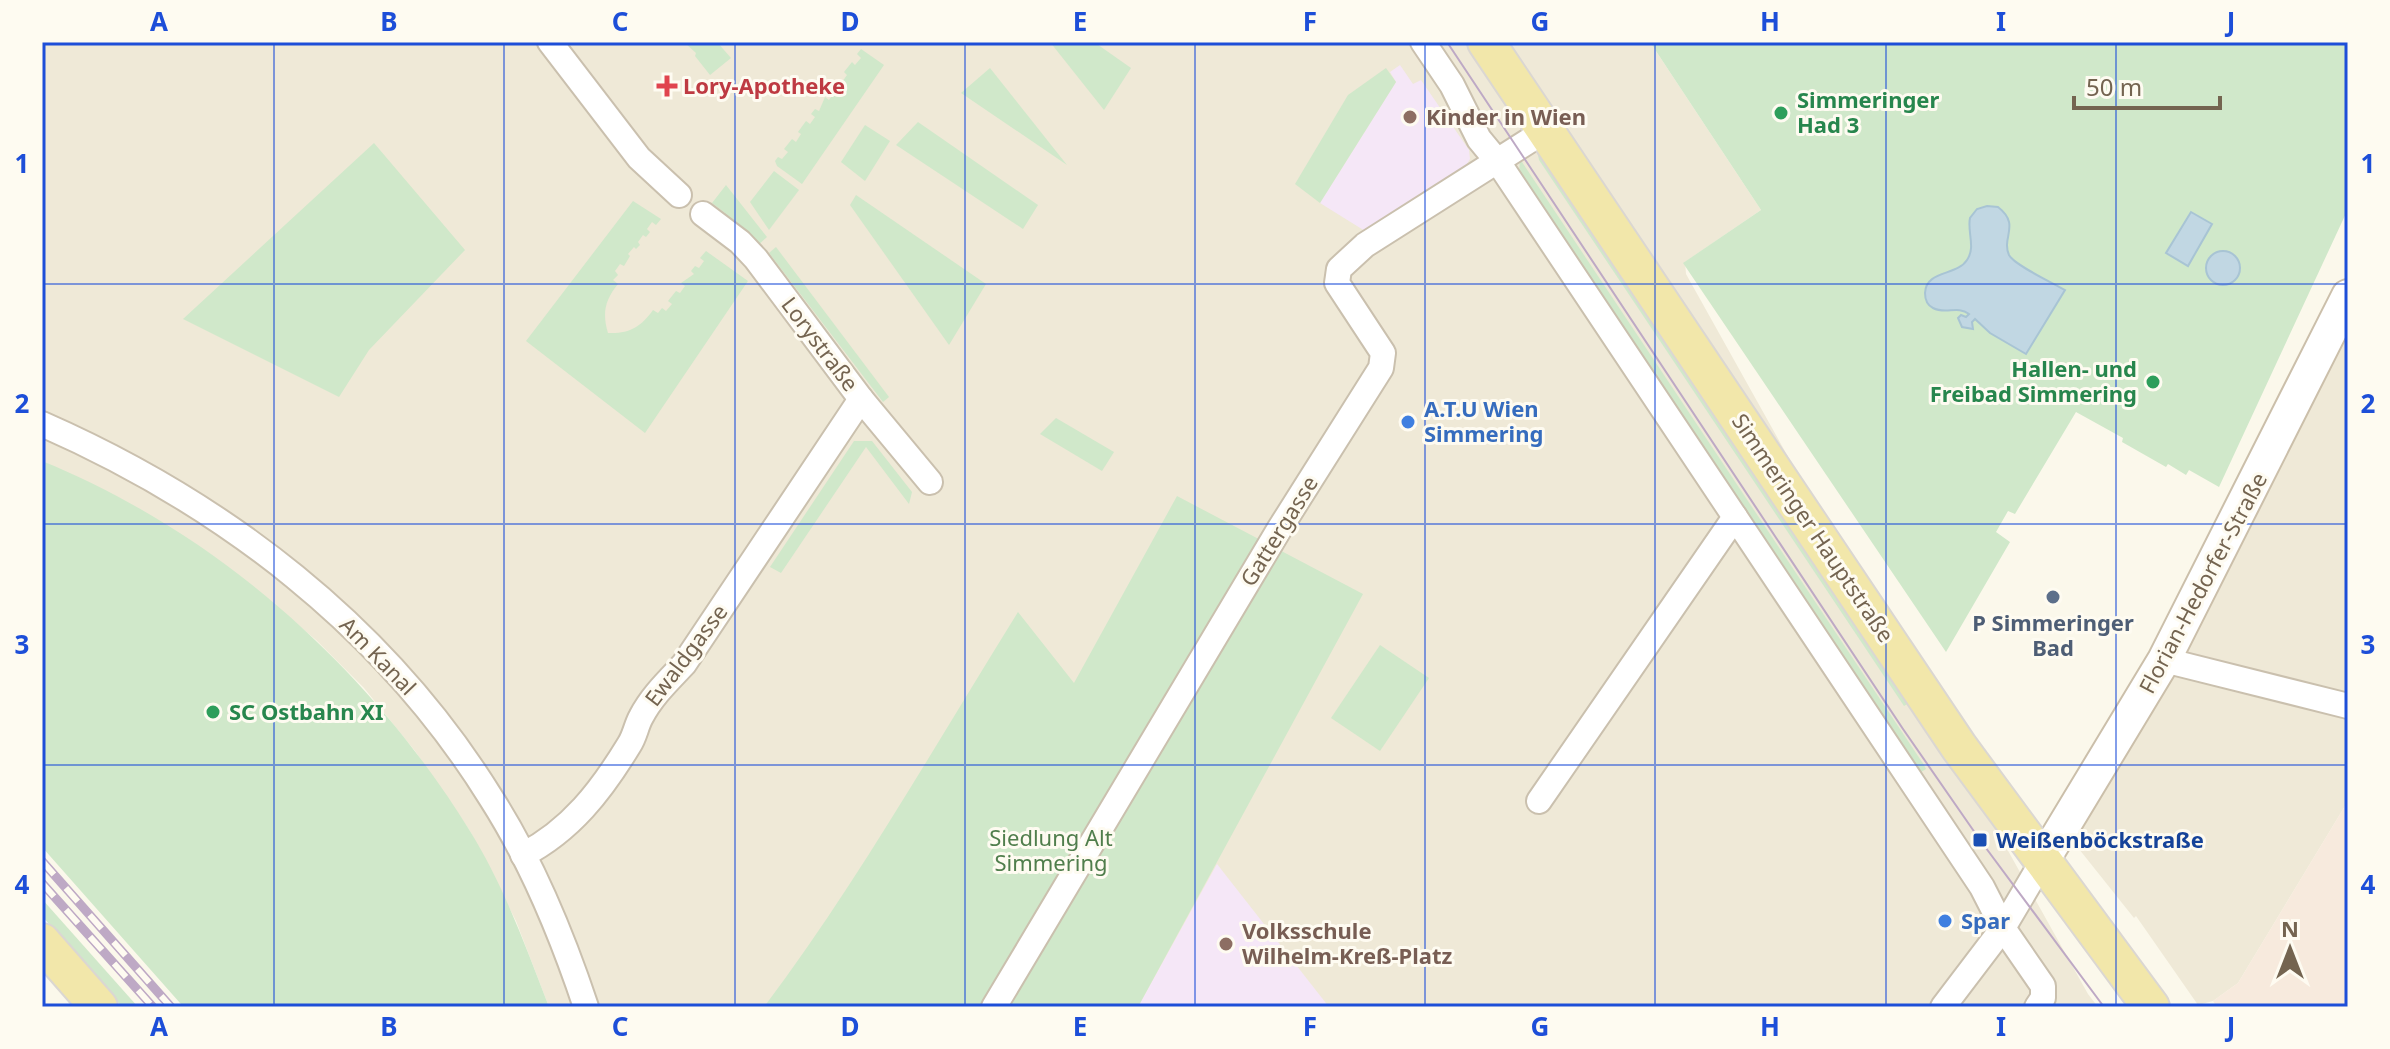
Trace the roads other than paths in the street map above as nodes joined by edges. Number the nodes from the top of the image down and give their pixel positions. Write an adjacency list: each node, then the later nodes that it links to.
1 (550, 42): 6 (street)
2 (1423, 42): 5 (street)
3 (1486, 42): 4 (main road, Simmeringer Hauptstraße)
4 (1546, 130): 5 (street, Gattergasse); 17 (main road, Simmeringer Hauptstraße)
5 (1498, 162): 12 (street); 22 (street, Gattergasse)
6 (679, 195)
7 (703, 214): 9 (street, Lorystraße)
8 (2348, 296): 13 (main road, Florian-Hedorfer-Straße)
9 (861, 399): 11 (street, Lorystraße); 16 (street, Ewaldgasse)
10 (42, 424): 16 (street, Am Kanal)
11 (930, 482)
12 (1735, 517): 15 (street); 18 (street)
13 (2164, 660): 14 (street); 17 (main road, Florian-Hedorfer-Straße)
14 (2348, 706)
15 (1539, 801)
16 (523, 855): 21 (street, Am Kanal)
17 (2042, 862): 18 (street); 25 (main road, Simmeringer Hauptstraße)
18 (2003, 928): 23 (street); 24 (street)
19 (42, 942): 20 (main road)
20 (99, 1007)
21 (586, 1007)
22 (994, 1007)
23 (1943, 1007)
24 (2037, 1007)
25 (2151, 1007)

